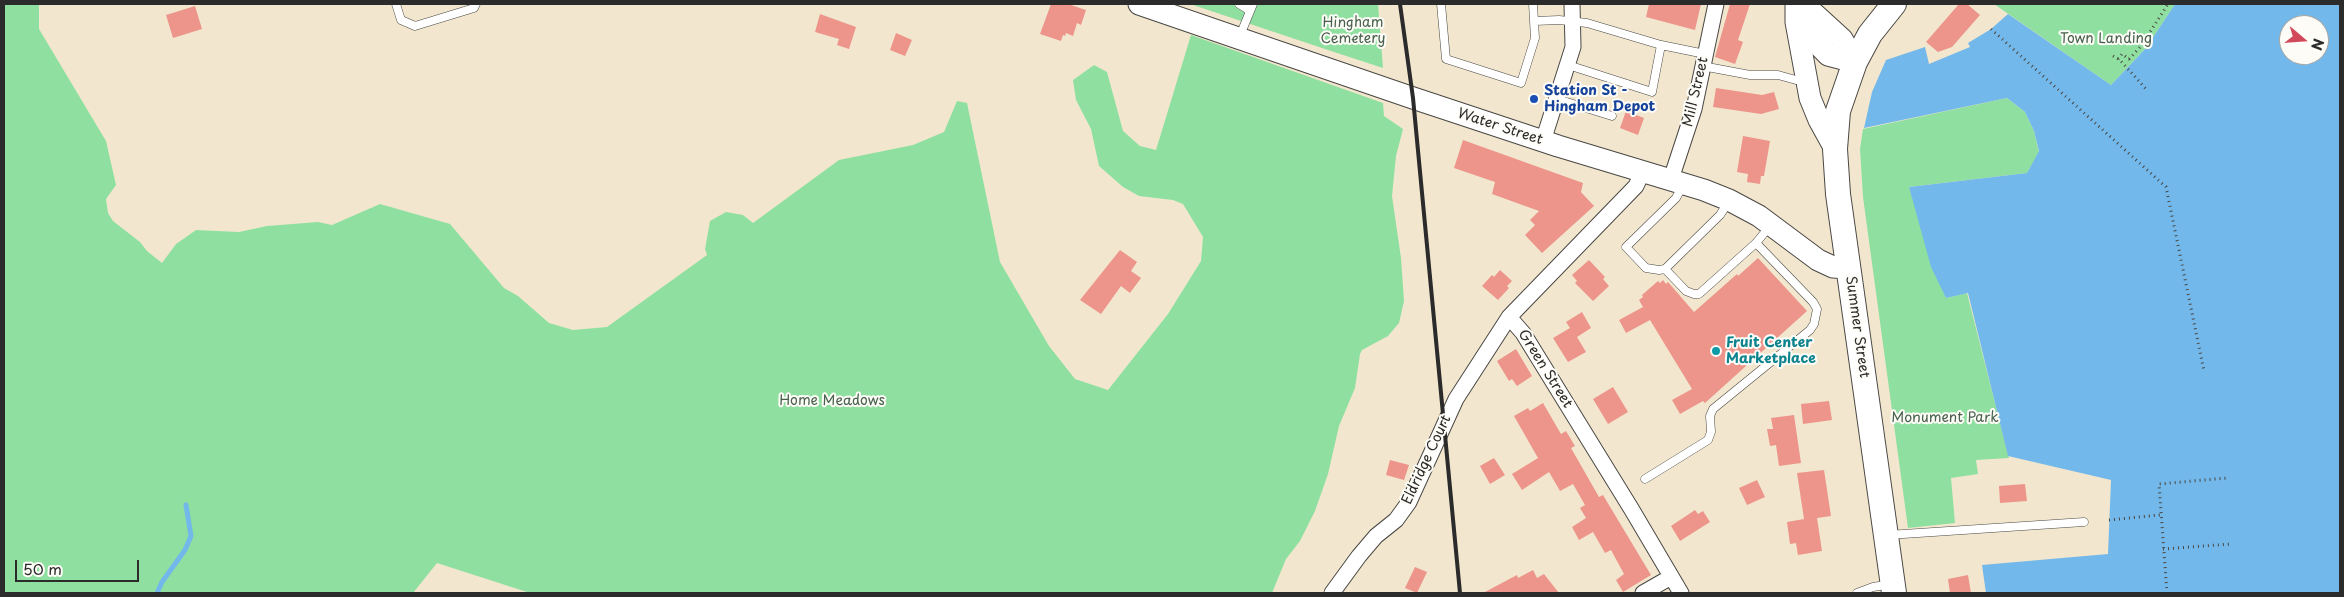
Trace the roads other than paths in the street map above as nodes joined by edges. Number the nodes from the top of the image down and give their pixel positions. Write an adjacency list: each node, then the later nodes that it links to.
1 (396, 4): 2 (lane)
2 (476, 4)
3 (1140, 4): 14 (main road, Water Street)
4 (1239, 4): 10 (lane)
5 (1442, 4): 13 (lane)
6 (1533, 4): 13 (lane)
7 (1572, 4): 12 (street)
8 (1716, 4): 16 (street, Mill Street)
9 (1894, 4): 17 (main road, Summer Street)
10 (1251, 7): 14 (lane)
11 (1797, 10): 17 (main road); 19 (main road)
12 (1573, 20): 13 (lane); 15 (lane); 18 (street)
13 (1534, 21)
14 (1240, 38): 22 (main road, Water Street)
15 (1661, 45): 16 (lane); 18 (lane)
16 (1704, 60): 19 (lane); 25 (street, Mill Street)
17 (1855, 62): 23 (main road, Summer Street)
18 (1568, 65): 20 (street)
19 (1806, 78): 23 (main road)
20 (1558, 99): 21 (lane); 22 (street)
21 (1612, 116)
22 (1544, 141): 24 (main road, Water Street)
23 (1835, 149): 29 (main road, Summer Street)
24 (1643, 171): 25 (main road, Water Street); 31 (street, Green Street)
25 (1677, 181): 26 (main road, Water Street); 30 (lane)
26 (1730, 200): 27 (main road, Water Street); 30 (lane)
27 (1771, 224): 28 (lane); 29 (main road, Water Street)
28 (1756, 243): 30 (lane); 32 (lane)
29 (1848, 268): 34 (main road, Summer Street)
30 (1665, 269)
31 (1509, 317): 35 (street, Green Street); 37 (street, Eldridge Court)
32 (1644, 479)
33 (2084, 522): 34 (lane)
34 (1886, 536): 36 (main road, Summer Street)
35 (1672, 577): 38 (street); 39 (street, Green Street)
36 (1894, 588): 40 (lane)
37 (1332, 593)
38 (1643, 593)
39 (1681, 593)
40 (1857, 593)

